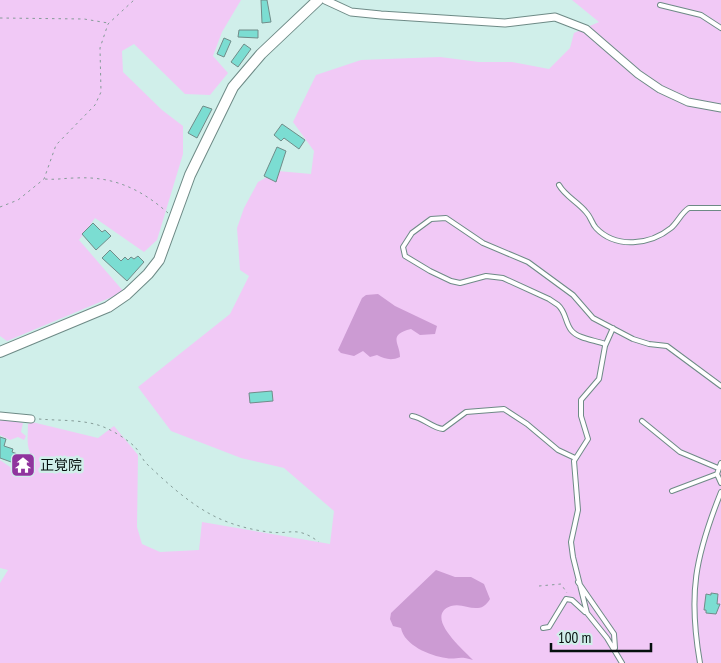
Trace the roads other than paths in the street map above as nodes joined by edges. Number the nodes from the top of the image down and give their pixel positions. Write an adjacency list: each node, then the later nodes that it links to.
1 (318, 0): 10 (street)
2 (325, 0): 5 (street)
3 (660, 5): 4 (lane)
4 (721, 28)
5 (721, 108)
6 (559, 185): 7 (lane)
7 (721, 208)
8 (613, 328): 9 (lane); 9 (lane); 11 (lane)
9 (605, 344): 16 (lane)
10 (2, 348)
11 (721, 386)
12 (0, 416): 14 (street)
13 (412, 416): 16 (lane)
14 (31, 419)
15 (642, 421): 18 (lane)
16 (575, 458): 23 (lane)
17 (721, 463): 18 (lane)
18 (718, 468): 19 (lane)
19 (717, 474): 20 (lane); 21 (lane)
20 (721, 483)
21 (672, 491)
22 (721, 492): 28 (lane)
23 (578, 582): 24 (lane); 26 (lane)
24 (586, 613): 25 (lane); 26 (lane)
25 (543, 628)
26 (615, 650): 27 (lane)
27 (622, 663)
28 (700, 663)

